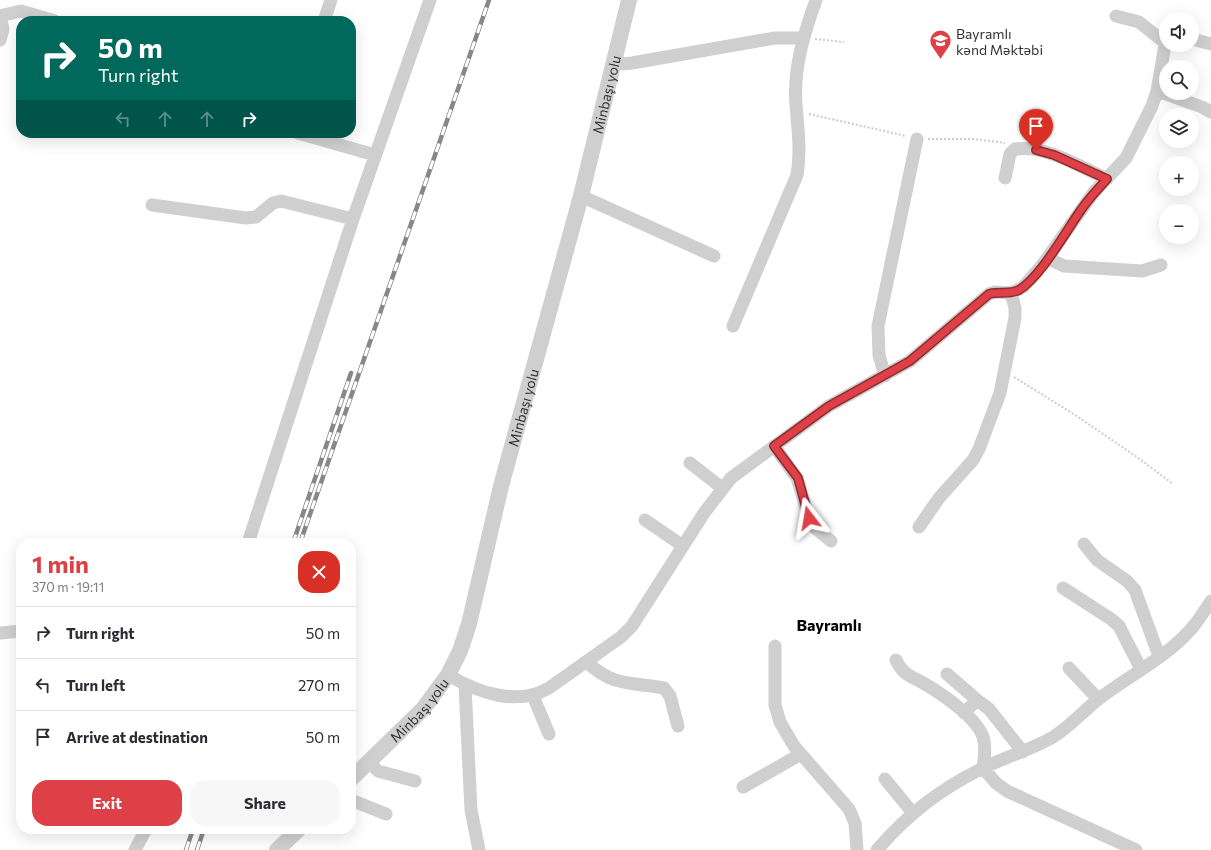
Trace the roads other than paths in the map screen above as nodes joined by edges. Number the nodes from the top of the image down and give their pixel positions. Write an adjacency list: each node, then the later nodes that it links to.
1 (331, 0): 7 (street)
2 (430, 0): 20 (street)
3 (629, 0): 15 (street, Minbaşı yolu)
4 (816, 0): 10 (street)
5 (0, 16): 6 (street); 11 (street)
6 (36, 16)
7 (326, 16)
8 (1116, 16): 9 (street)
9 (1159, 36)
10 (802, 38): 15 (street); 30 (street)
11 (0, 40)
12 (1199, 41): 13 (street)
13 (1211, 44)
14 (1163, 52): 16 (street)
15 (614, 61): 23 (street, Minbaşı yolu)
16 (1157, 91): 17 (street); 22 (street)
17 (1211, 112)
18 (315, 138): 20 (street)
19 (917, 138): 31 (street)
20 (374, 155): 25 (street)
21 (1005, 178): 22 (street)
22 (1107, 179): 27 (street)
23 (581, 196): 26 (street); 52 (street, Minbaşı yolu)
24 (152, 205): 25 (street)
25 (353, 219): 37 (street)
26 (714, 256)
27 (1048, 258): 28 (street); 29 (street)
28 (1161, 265)
29 (1011, 293): 31 (street); 36 (street)
30 (733, 326)
31 (885, 376): 32 (street)
32 (774, 446): 34 (street); 38 (street)
33 (690, 463): 34 (street)
34 (722, 488): 40 (street)
35 (645, 520): 40 (street)
36 (919, 527)
37 (250, 538)
38 (831, 541)
39 (1084, 544): 46 (street)
40 (683, 546): 48 (street)
41 (1063, 588): 50 (street)
42 (1211, 601): 46 (street)
43 (16, 632): 44 (street)
44 (0, 633)
45 (775, 646): 61 (street)
46 (1159, 656): 50 (street)
47 (896, 660): 57 (street)
48 (587, 662): 54 (street); 58 (street)
49 (1069, 668): 55 (street)
50 (1141, 668): 55 (street)
51 (947, 674): 56 (street)
52 (448, 676): 53 (street); 62 (street, Minbaşı yolu)
53 (465, 686): 54 (street); 75 (street)
54 (533, 696): 59 (street)
55 (1098, 699): 60 (street)
56 (977, 700): 57 (street); 60 (street)
57 (964, 713): 63 (street)
58 (678, 726)
59 (549, 734)
60 (1023, 752): 63 (street)
61 (801, 754): 67 (street); 76 (street)
62 (369, 762): 64 (street, Minbaşı yolu); 66 (street)
63 (982, 768): 69 (street); 78 (street)
64 (356, 774)
65 (886, 779): 69 (street)
66 (415, 781)
67 (743, 787)
68 (356, 802): 70 (street)
69 (912, 812): 77 (street)
70 (386, 814)
71 (143, 834): 73 (street)
72 (294, 834): 74 (street)
73 (135, 850)
74 (277, 850)
75 (479, 850)
76 (857, 850)
77 (877, 850)
78 (1136, 850)

